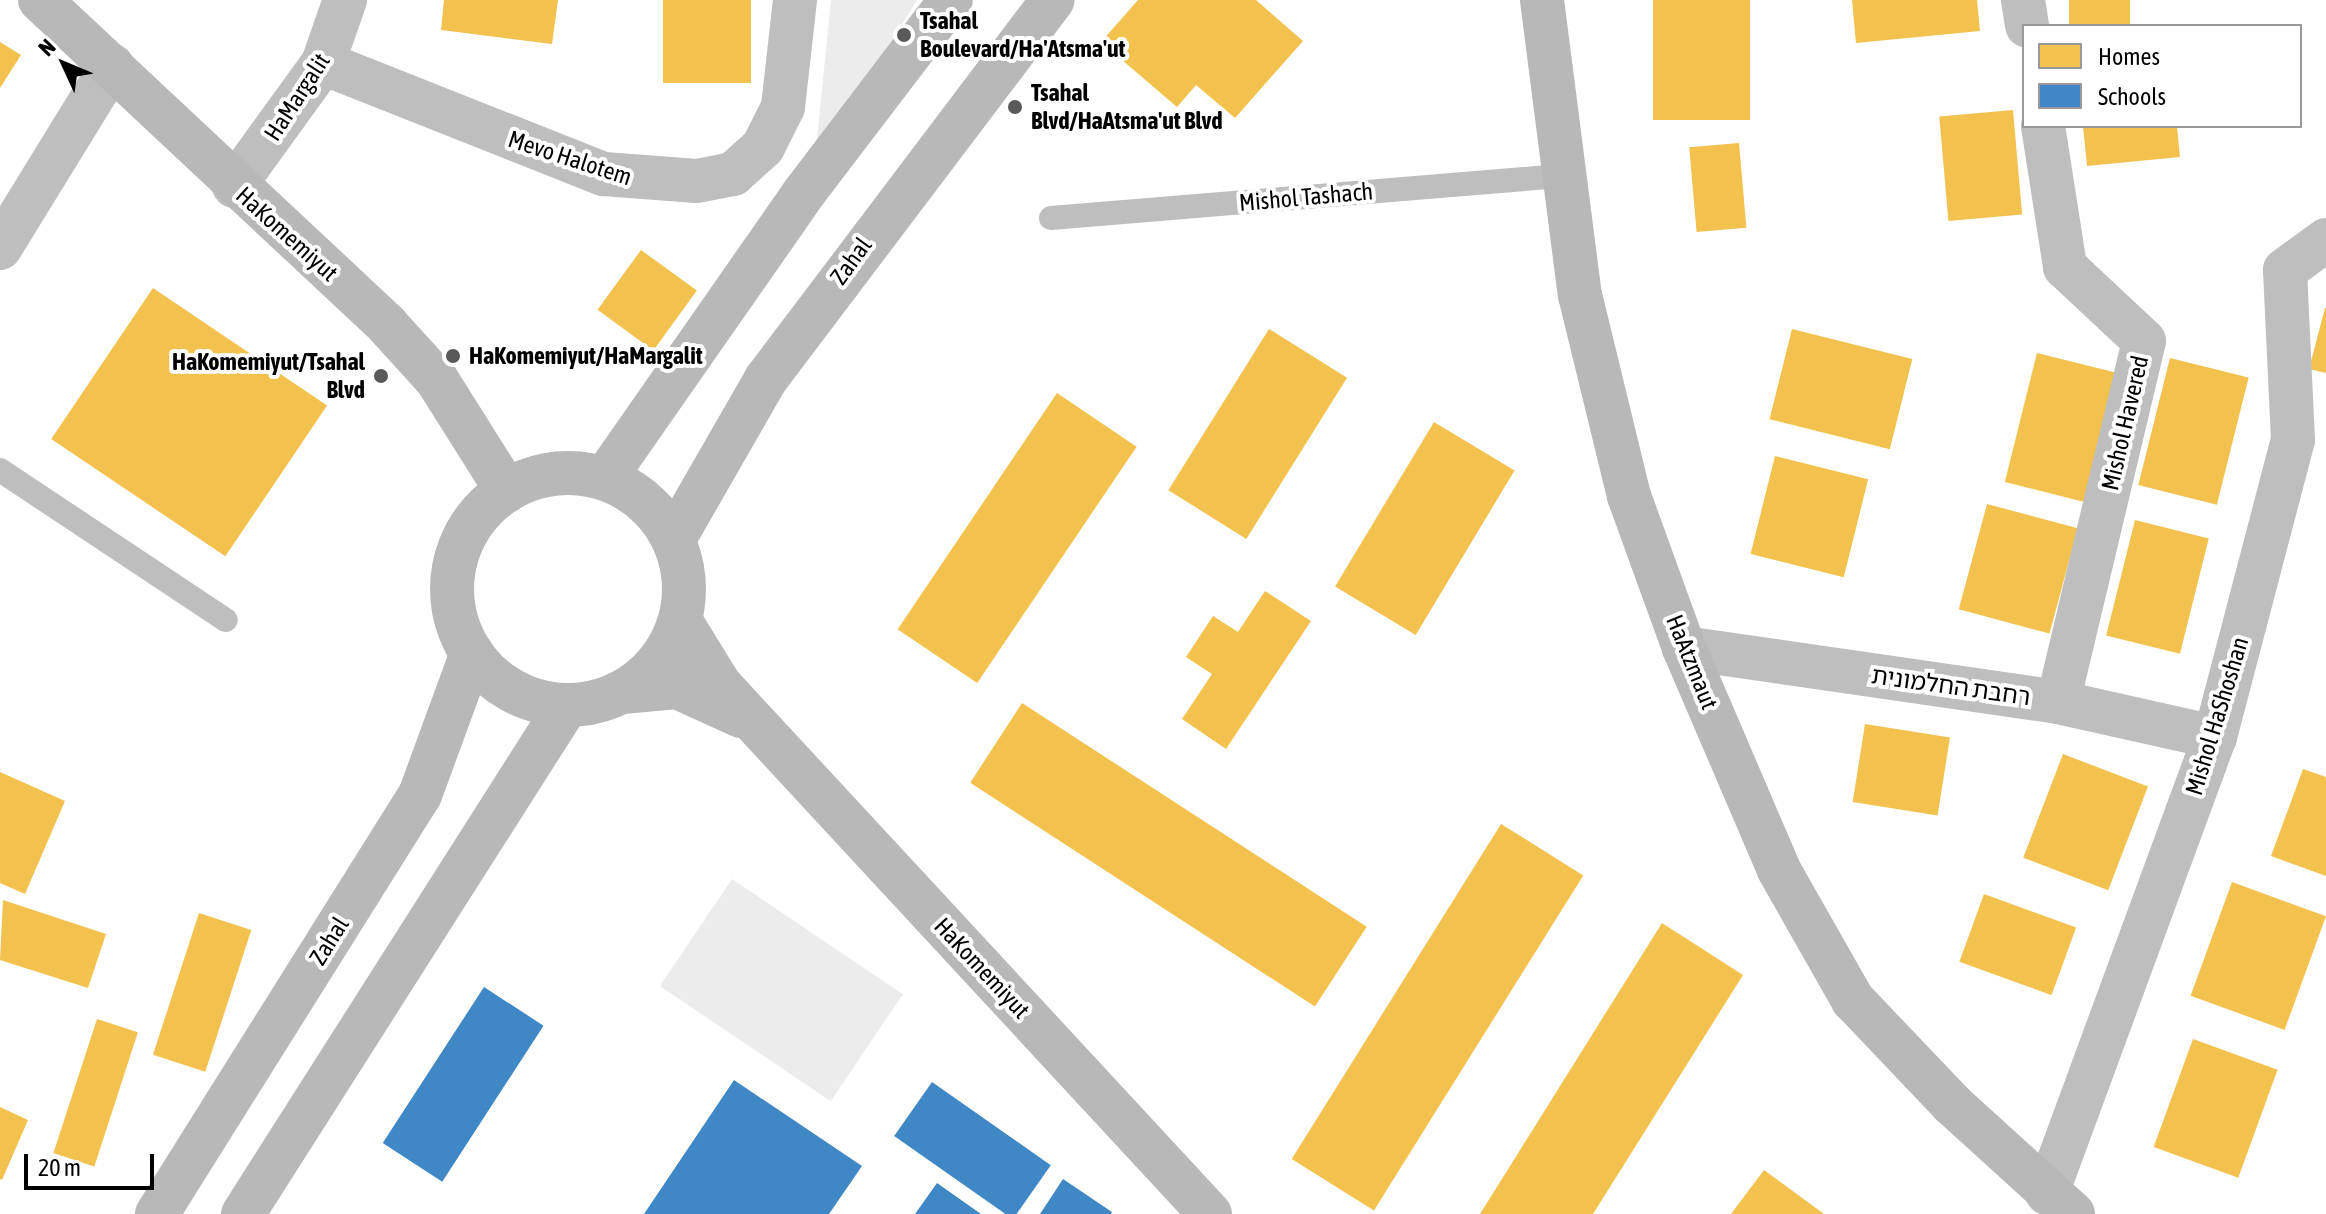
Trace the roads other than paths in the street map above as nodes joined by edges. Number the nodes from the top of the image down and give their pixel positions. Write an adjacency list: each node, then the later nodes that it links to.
1 (40, 0): 10 (street, HaKomemiyut)
2 (345, 0): 9 (street, HaMargalit)
3 (795, 0): 9 (street, Mevo Halotem)
4 (951, 0): 18 (street)
5 (1053, 0): 20 (street, Zahal)
6 (1542, 0): 12 (street, HaAtzmaut)
7 (2023, 0): 8 (street)
8 (2027, 24)
9 (323, 63): 13 (street, HaMargalit)
10 (112, 66): 13 (street, HaKomemiyut); 16 (street)
11 (2043, 128): 26 (street, Mishol Havered)
12 (1561, 176): 14 (lane, Mishol Tashach); 23 (street, HaAtzmaut)
13 (234, 186): 19 (street, HaKomemiyut)
14 (1051, 218)
15 (2326, 240): 29 (street, Mishol HaShoshan)
16 (0, 248)
17 (0, 470): 21 (lane)
18 (605, 478): 19 (street); 20 (street)
19 (507, 491): 24 (street)
20 (674, 539): 22 (street)
21 (226, 620)
22 (680, 620): 25 (street); 28 (street, HaKomemiyut)
23 (1684, 648): 26 (street, רחבת החלמונית); 30 (street, HaAtzmaut)
24 (472, 653): 27 (street); 31 (street, Zahal)
25 (622, 692): 27 (street); 28 (street, HaKomemiyut)
26 (2058, 702): 29 (street, רחבת החלמונית)
27 (567, 705): 32 (street)
28 (754, 722): 33 (street, HaKomemiyut)
29 (2215, 737): 30 (street, Mishol HaShoshan)
30 (2060, 1203)
31 (157, 1214)
32 (243, 1214)
33 (1210, 1214)

